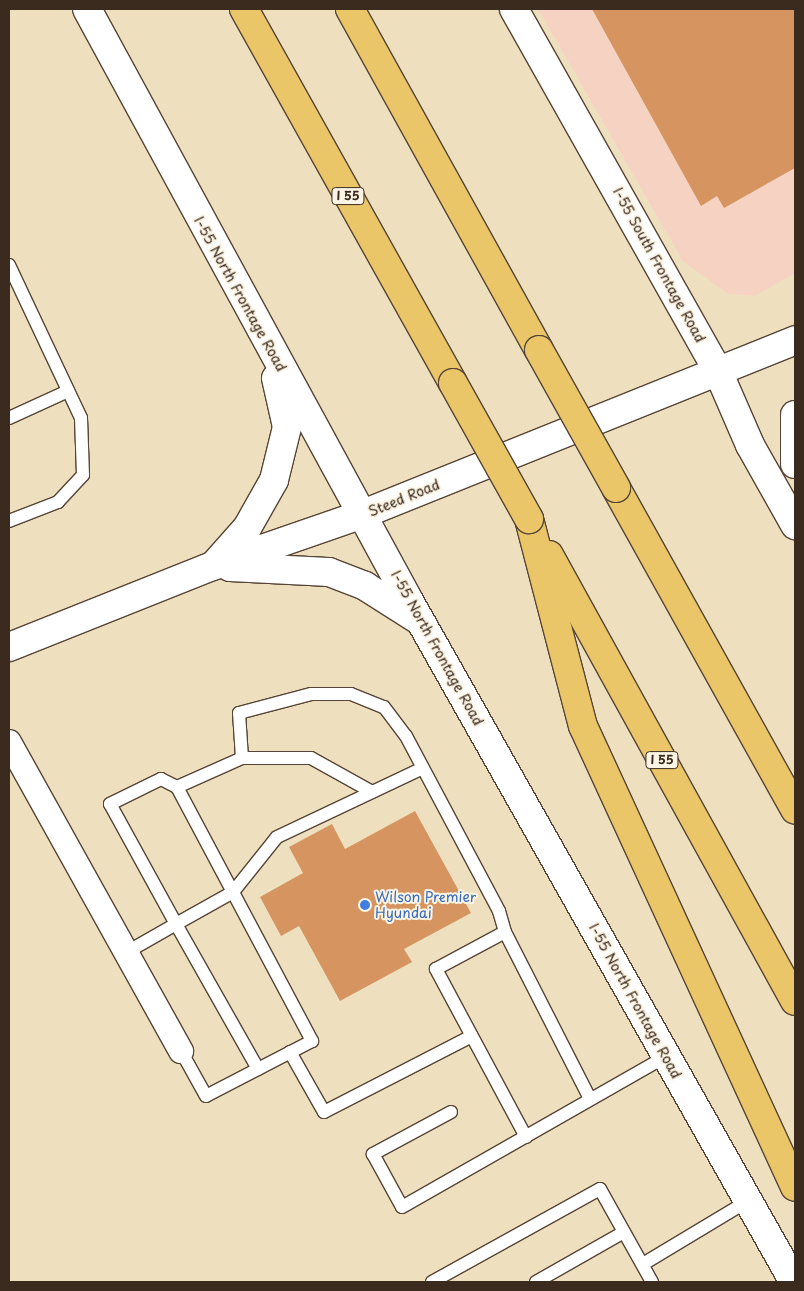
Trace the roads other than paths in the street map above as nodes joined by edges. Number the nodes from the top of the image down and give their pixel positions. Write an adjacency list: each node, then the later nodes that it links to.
1 (87, 9): 7 (street, I-55 North Frontage Road)
2 (244, 9): 14 (highway, I 55, bridge)
3 (350, 9): 25 (highway, bridge)
4 (514, 9): 8 (street, I-55 South Frontage Road)
5 (9, 265): 9 (lane)
6 (795, 340): 8 (street, Steed Road)
7 (269, 347): 13 (street, I-55 North Frontage Road); 17 (street)
8 (717, 369): 13 (street, Steed Road); 16 (street, I-55 South Frontage Road)
9 (68, 391): 11 (lane); 15 (lane)
10 (795, 415): 12 (street)
11 (9, 418)
12 (795, 464)
13 (363, 514): 17 (street, Steed Road); 18 (street, I-55 North Frontage Road)
14 (529, 519): 30 (highway, I 55); 39 (highway)
15 (9, 521)
16 (795, 525)
17 (213, 566): 18 (street); 19 (street, Steed Road)
18 (422, 623): 34 (street, I-55 North Frontage Road)
19 (9, 647)
20 (9, 742): 29 (street)
21 (242, 758): 22 (lane); 23 (lane); 24 (lane)
22 (423, 768): 24 (lane); 28 (lane)
23 (177, 787): 26 (lane); 27 (lane)
24 (372, 792): 26 (lane)
25 (795, 810)
26 (233, 892): 27 (lane); 33 (lane)
27 (176, 924): 29 (lane); 35 (lane)
28 (505, 932): 31 (lane); 36 (lane)
29 (127, 952): 32 (street)
30 (795, 1001)
31 (472, 1036): 33 (lane); 38 (lane)
32 (180, 1050): 35 (lane)
33 (290, 1052): 35 (lane)
34 (665, 1057): 36 (lane); 40 (street, I-55 North Frontage Road)
35 (258, 1069)
36 (589, 1098): 38 (lane)
37 (451, 1112): 38 (lane)
38 (526, 1136)
39 (795, 1187)
40 (748, 1201): 42 (lane); 46 (street, I-55 North Frontage Road)
41 (624, 1232): 42 (lane); 43 (lane); 44 (lane)
42 (642, 1264): 45 (lane)
43 (432, 1282)
44 (536, 1282)
45 (652, 1282)
46 (794, 1282)

